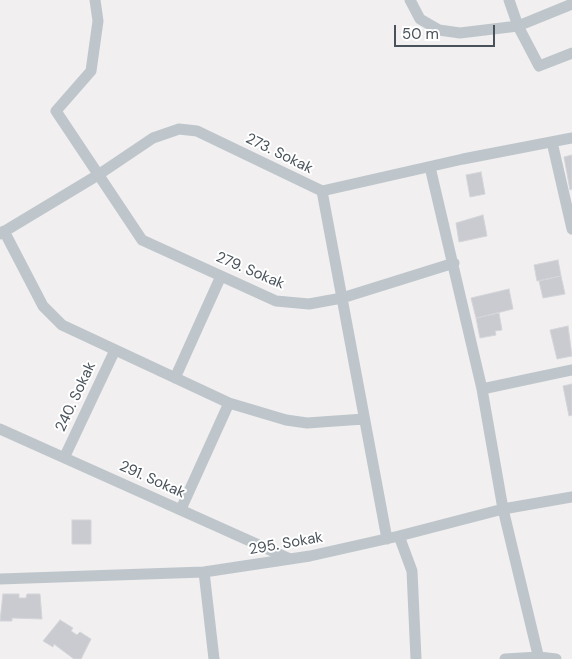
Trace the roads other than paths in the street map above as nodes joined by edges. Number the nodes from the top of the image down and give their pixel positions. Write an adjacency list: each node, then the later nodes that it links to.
1 (95, 0): 10 (street, 279. Sokak)
2 (509, 0): 5 (street)
3 (411, 1): 5 (street)
4 (572, 4): 5 (street)
5 (518, 26): 6 (street)
6 (572, 53)
7 (572, 138): 8 (street, 273. Sokak)
8 (552, 142): 9 (street, 273. Sokak); 12 (street)
9 (430, 167): 11 (street, 273. Sokak); 14 (street)
10 (98, 175): 11 (street, 273. Sokak); 13 (street, 273. Sokak); 15 (street, 279. Sokak)
11 (322, 191): 16 (street)
12 (572, 229)
13 (2, 233): 17 (street)
14 (454, 263): 16 (street, 279. Sokak); 20 (street)
15 (221, 276): 16 (street, 279. Sokak); 19 (street)
16 (342, 298): 22 (street)
17 (115, 350): 19 (street); 24 (street, 240. Sokak)
18 (572, 370): 20 (street)
19 (175, 378): 21 (street)
20 (482, 389): 27 (street)
21 (229, 403): 22 (street); 26 (street)
22 (364, 419): 29 (street)
23 (0, 428): 24 (street, 291. Sokak)
24 (65, 456): 26 (street, 291. Sokak)
25 (572, 496): 27 (street, 295. Sokak)
26 (181, 509): 30 (street, 291. Sokak)
27 (504, 509): 28 (street, 295. Sokak); 33 (street)
28 (399, 536): 29 (street, 295. Sokak); 35 (street)
29 (387, 538): 30 (street, 295. Sokak)
30 (291, 559): 31 (street, 295. Sokak)
31 (204, 572): 32 (street, 295. Sokak); 34 (street)
32 (0, 579)
33 (539, 658): 36 (street); 37 (street)
34 (214, 659)
35 (416, 659)
36 (505, 659)
37 (556, 659)

